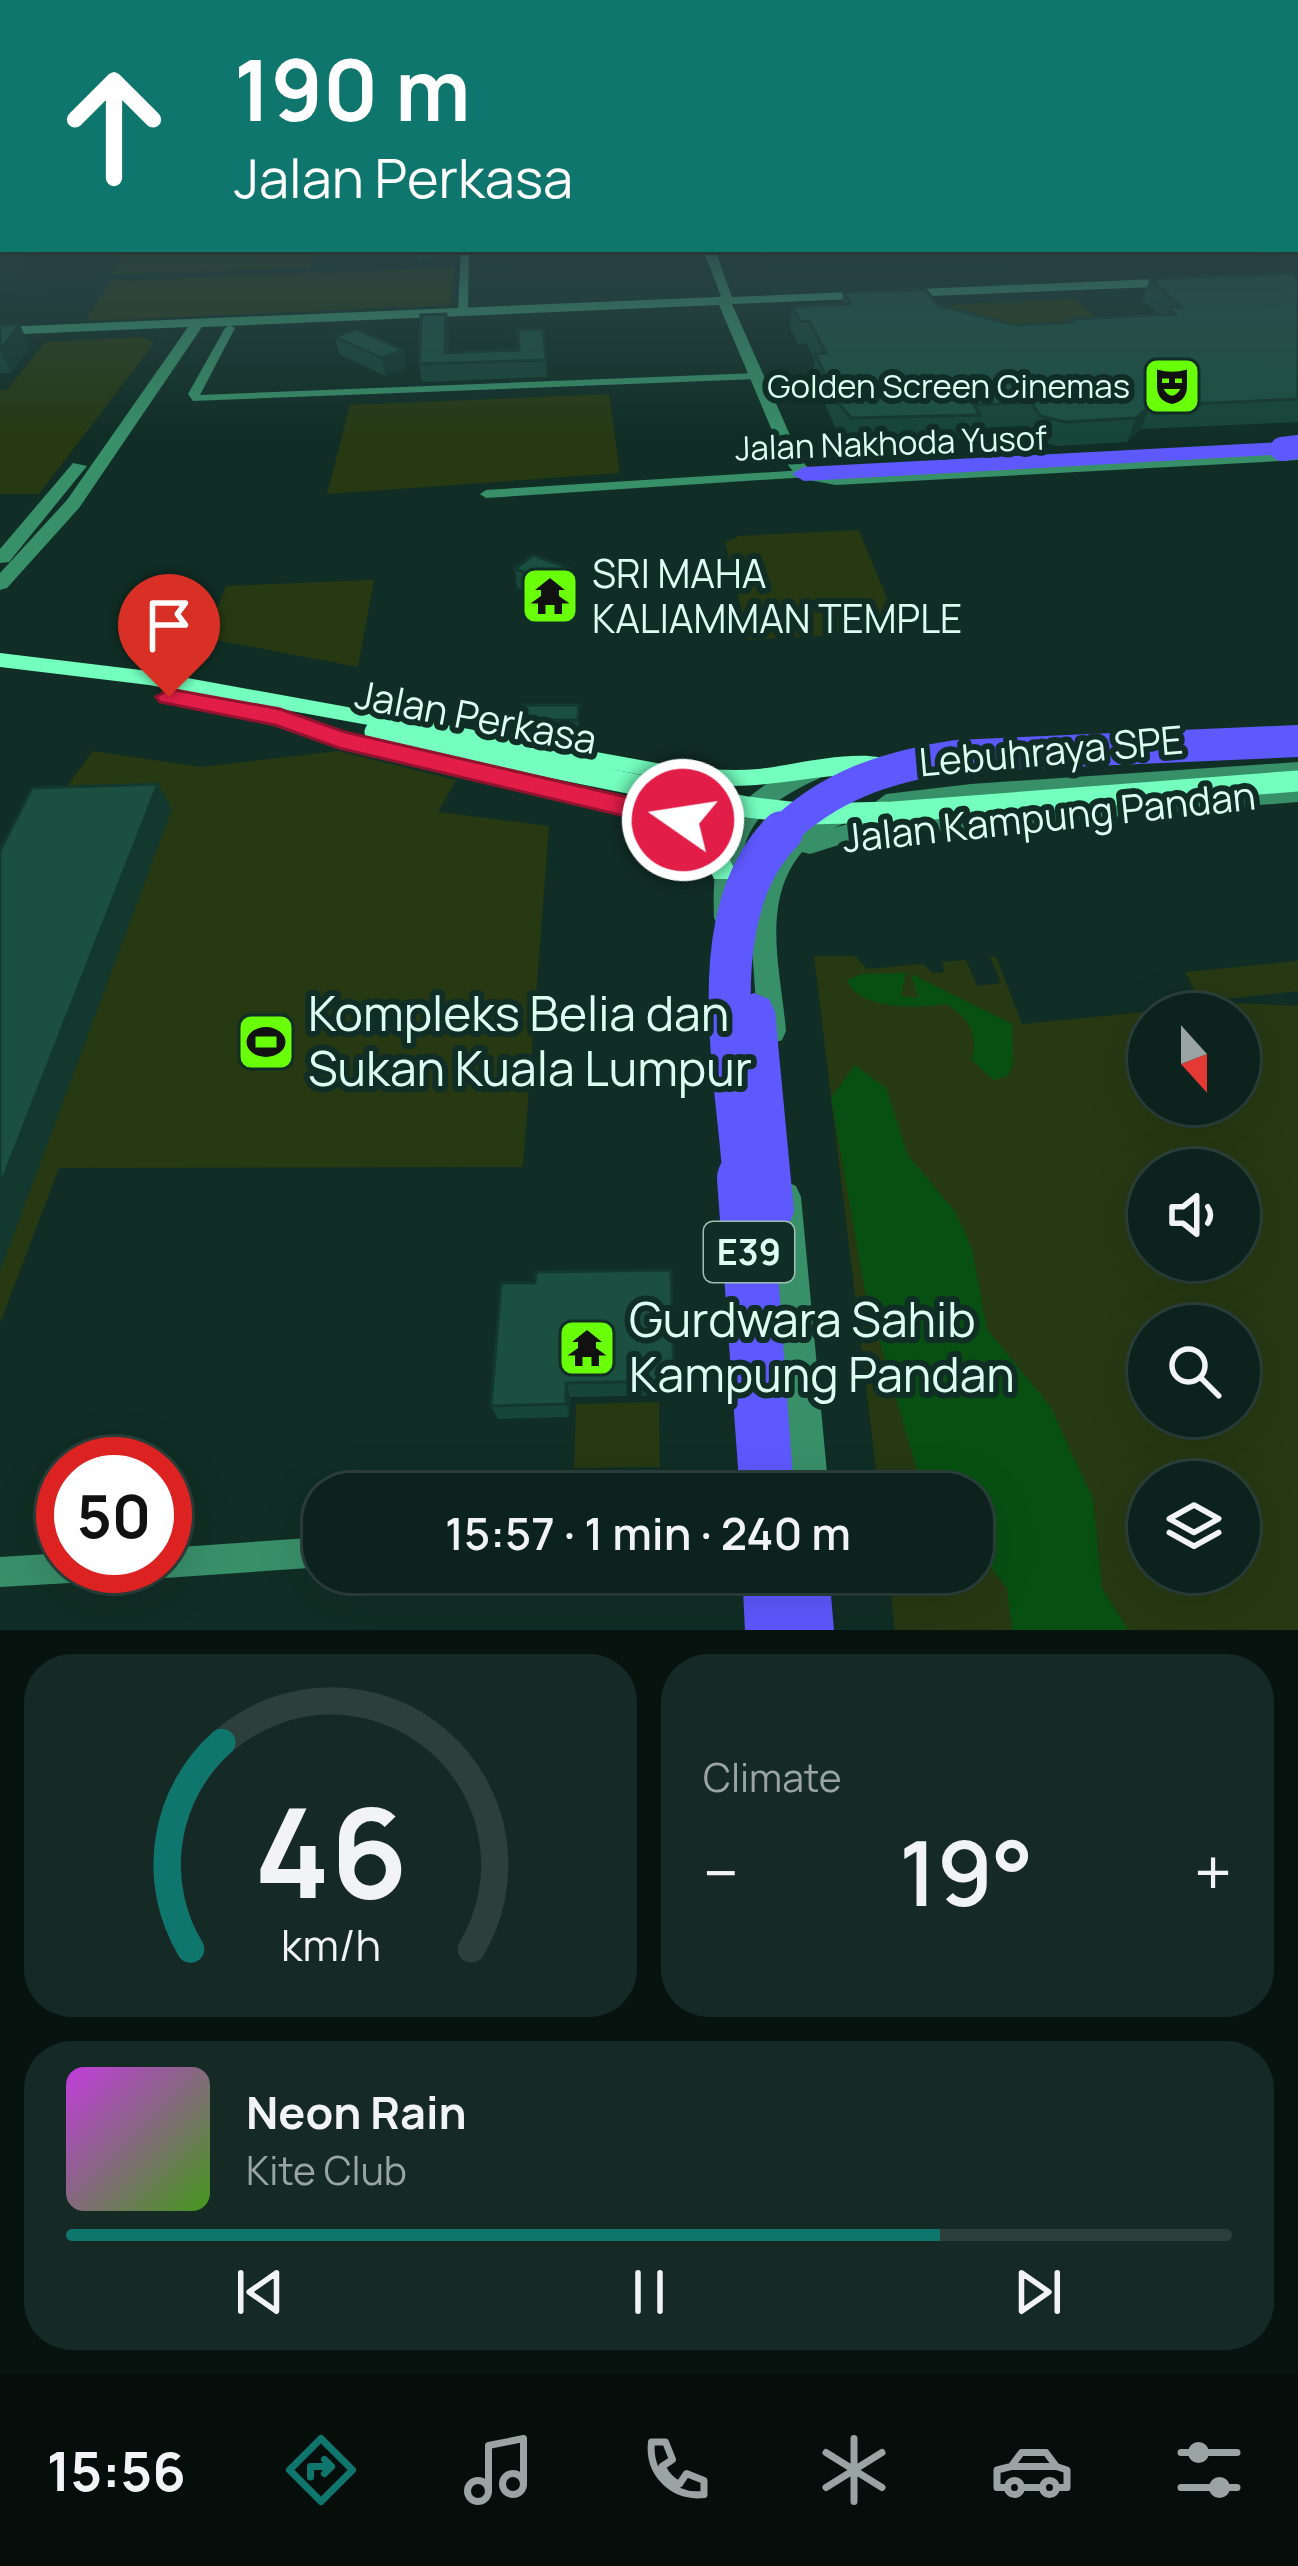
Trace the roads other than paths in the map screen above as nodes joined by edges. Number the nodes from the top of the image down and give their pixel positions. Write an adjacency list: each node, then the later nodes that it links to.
1 (464, 288): 5 (street)
2 (725, 288): 4 (street)
3 (1091, 288): 4 (street)
4 (730, 301): 5 (street); 7 (street); 9 (street); 11 (street)
5 (463, 310): 6 (street)
6 (188, 326): 7 (street); 8 (street); 13 (street); 14 (street)
7 (230, 328): 9 (street)
8 (0, 333)
9 (757, 376): 11 (street)
10 (1294, 448): 11 (highway)
11 (810, 465): 12 (street, Jalan Nakhoda Yusof)
12 (486, 494)
13 (0, 560)
14 (0, 584)
15 (0, 660): 23 (main road, Jalan Perkasa)
16 (0, 676): 17 (main road, Jalan Perkasa)
17 (280, 717): 24 (main road, Jalan Perkasa, bridge); 26 (main road)
18 (1297, 741): 19 (highway, Lebuhraya SPE / E39, bridge); 20 (highway, bridge)
19 (1228, 747): 20 (highway, Lebuhraya SPE / E39, bridge); 22 (main road, Jalan Kampung Pandan)
20 (986, 758): 29 (highway, Lebuhraya SPE / E39, bridge); 31 (highway, Lebuhraya SPE / E39, bridge)
21 (1298, 770): 28 (street, Jalan Kampung Pandan)
22 (812, 772): 23 (main road, Jalan Perkasa); 27 (street, Jalan Kampung Pandan)
23 (690, 777): 26 (main road)
24 (1298, 781)
25 (1298, 793): 28 (street, Jalan Kampung Pandan)
26 (683, 820): 27 (main road)
27 (724, 872): 30 (street, Jalan Kampung Pandan)
28 (761, 906): 32 (street, Jalan Kampung Pandan)
29 (767, 1473)
30 (767, 1473)
31 (791, 1473)
32 (808, 1473)
33 (303, 1553): 34 (street)
34 (192, 1561)
35 (36, 1570): 36 (street)
36 (0, 1572)
37 (775, 1593): 40 (highway)
38 (800, 1593): 41 (highway)
39 (819, 1593): 42 (street)
40 (778, 1630)
41 (803, 1630)
42 (823, 1630)

